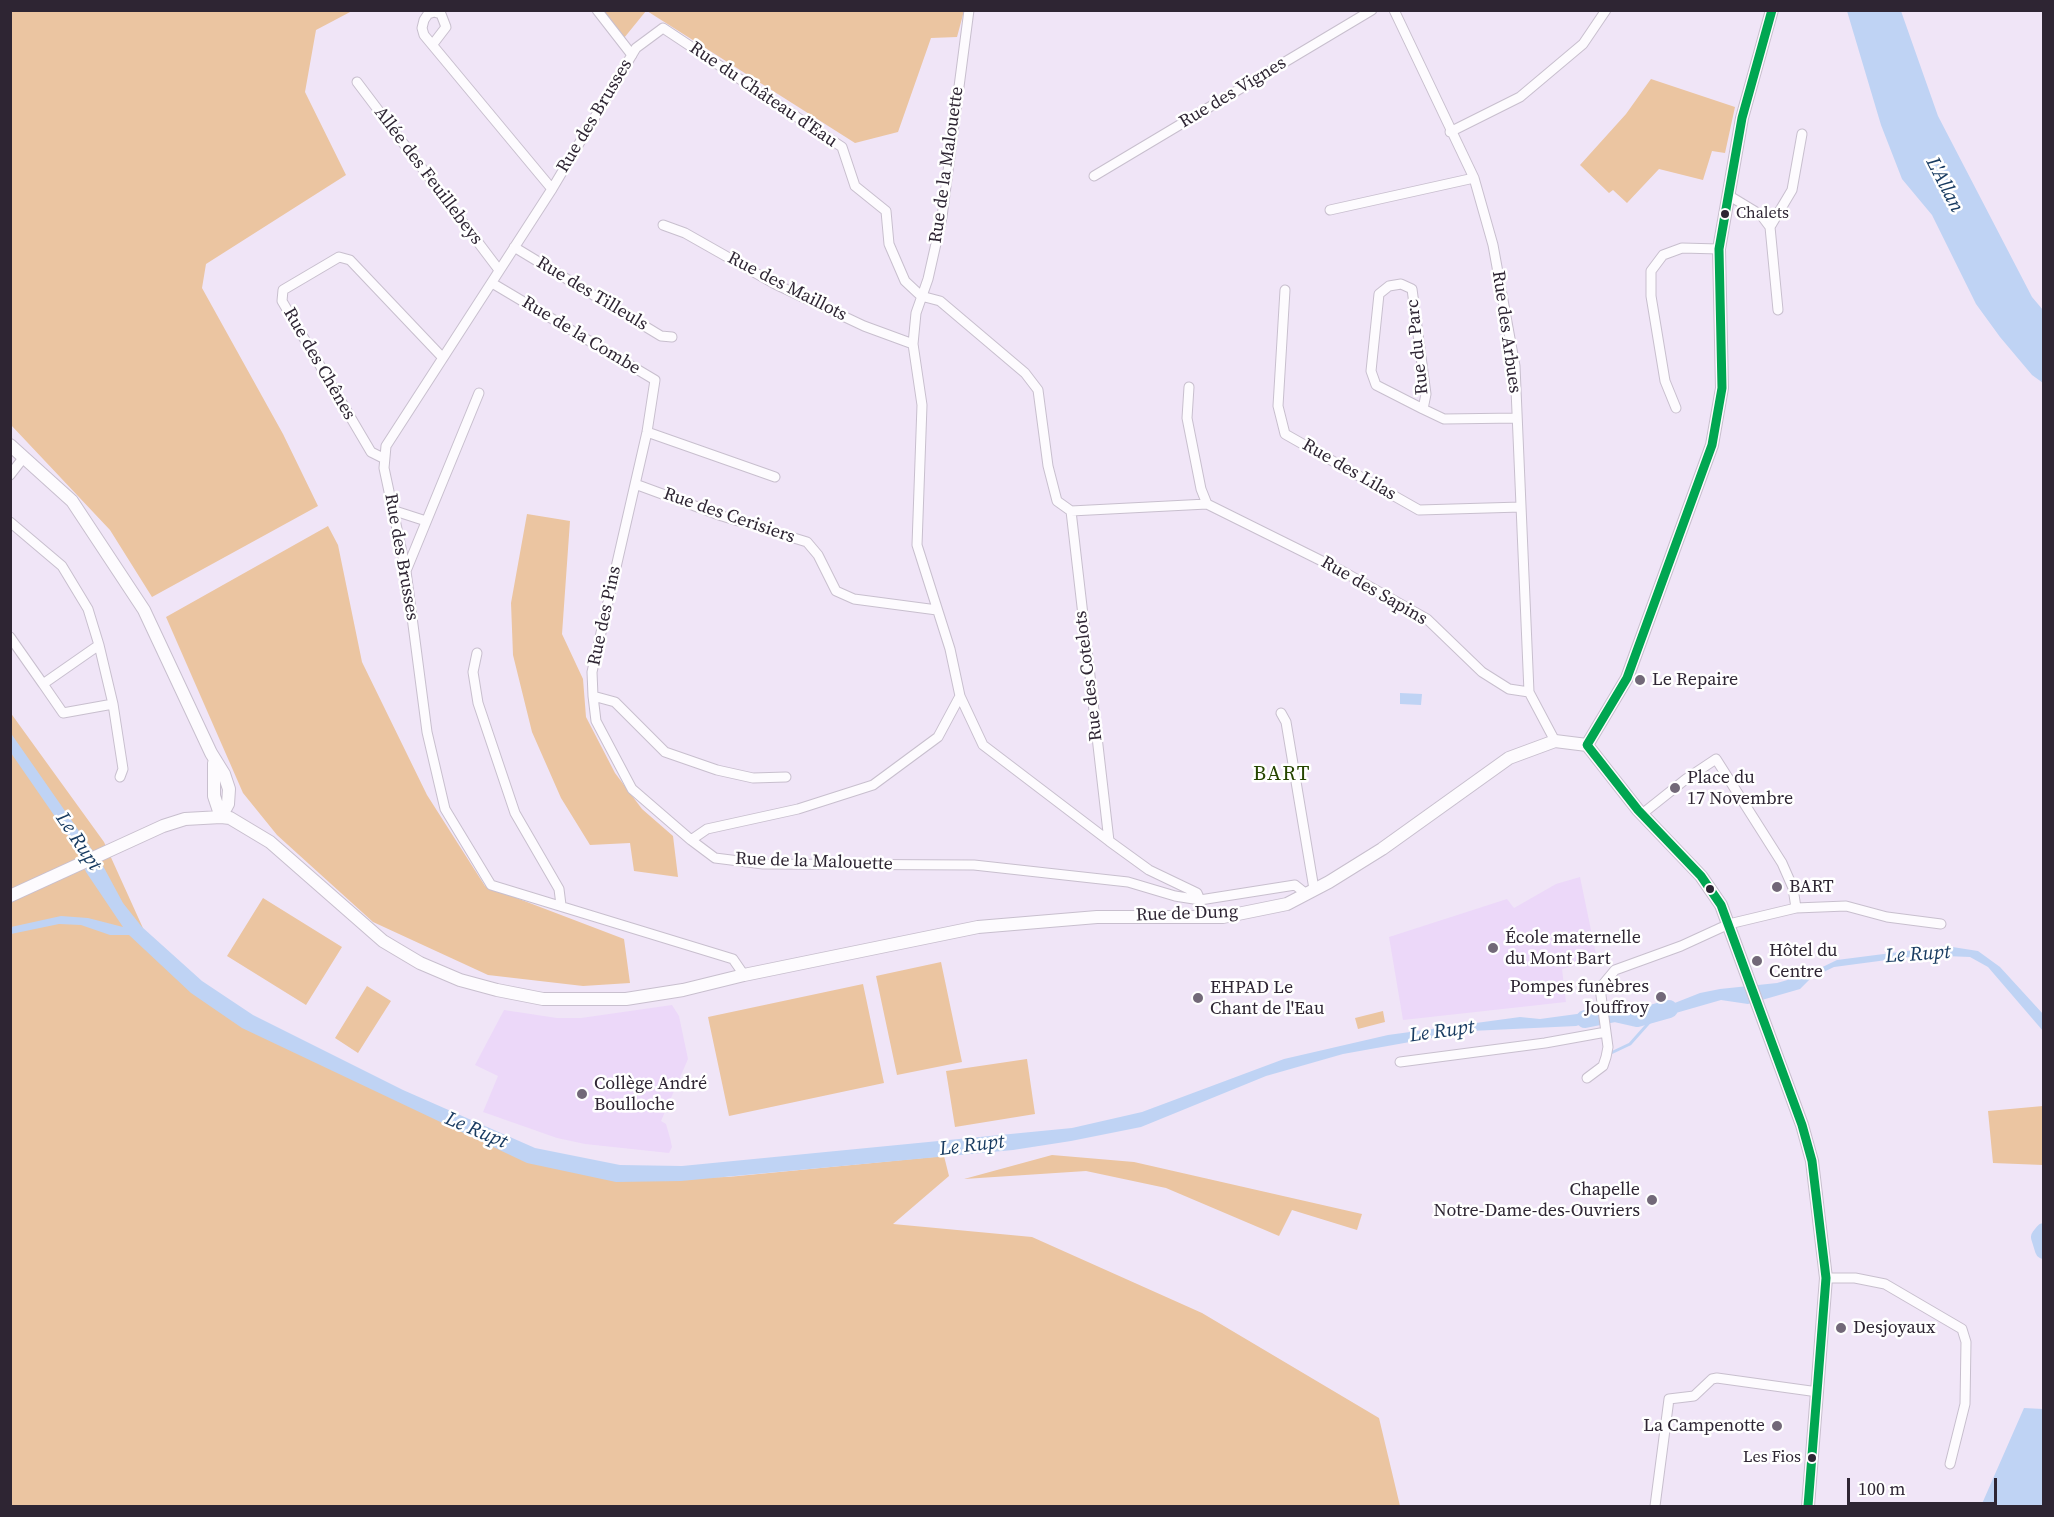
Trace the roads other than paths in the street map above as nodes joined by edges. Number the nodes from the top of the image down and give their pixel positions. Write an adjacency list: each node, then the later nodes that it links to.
1 (597, 10): 9 (street)
2 (969, 10): 25 (street, Rue de la Malouette)
3 (1372, 10): 13 (street, Rue des Vignes)
4 (1394, 10): 11 (street, Rue des Arbues)
5 (1606, 10): 11 (street)
6 (1772, 10): 16 (main road)
7 (663, 28): 9 (street, Rue des Brusses); 25 (street, Rue du Château d'Eau)
8 (433, 44): 15 (street)
9 (632, 55): 15 (street, Rue des Brusses)
10 (357, 82): 22 (street, Allée des Feuillebeys)
11 (1450, 132): 14 (street, Rue des Arbues)
12 (1802, 134): 19 (street)
13 (1094, 176)
14 (1474, 178): 17 (street); 34 (street, Rue des Arbues)
15 (552, 189): 20 (street, Rue des Brusses)
16 (1728, 195): 19 (street); 21 (main road)
17 (1330, 210)
18 (663, 225): 28 (street, Rue des Maillots)
19 (1770, 227): 26 (street)
20 (514, 247): 22 (street, Rue des Brusses); 27 (street, Rue des Tilleuls)
21 (1719, 249): 32 (street); 60 (main road)
22 (499, 270): 23 (street, Rue des Brusses)
23 (492, 283): 29 (street, Rue des Brusses); 35 (street, Rue de la Combe)
24 (1285, 290): 43 (street, Rue des Lilas)
25 (921, 296): 28 (street, Rue de la Malouette); 45 (street, Rue du Château d'Eau)
26 (1778, 310)
27 (672, 337)
28 (913, 344): 49 (street, Rue de la Malouette)
29 (443, 358): 38 (street, Rue des Brusses); 38 (street, Rue des Chênes)
30 (1189, 387): 42 (street)
31 (479, 393): 46 (street)
32 (1676, 408)
33 (1424, 409): 33 (street, Rue du Parc); 34 (street, Rue du Parc)
34 (1517, 418): 43 (street, Rue des Arbues)
35 (647, 432): 40 (street); 41 (street, Rue des Pins)
36 (10, 445): 37 (main road)
37 (24, 457): 39 (street); 64 (main road)
38 (384, 458): 44 (street, Rue des Brusses)
39 (10, 475)
40 (775, 477)
41 (635, 484): 49 (street, Rue des Cerisiers); 55 (street, Rue des Pins)
42 (1207, 504): 45 (street, Rue des Sapins); 54 (street, Rue des Sapins)
43 (1521, 507): 54 (street, Rue des Arbues)
44 (395, 511): 46 (street); 48 (street, Rue des Brusses)
45 (1071, 511): 66 (street, Rue des Cotelots)
46 (426, 521): 48 (street)
47 (10, 522): 51 (street)
48 (406, 571): 70 (street, Rue des Brusses)
49 (937, 610): 56 (street, Rue de la Malouette)
50 (10, 637): 53 (street)
51 (99, 645): 53 (street); 57 (street)
52 (477, 653): 70 (street)
53 (43, 684): 57 (street)
54 (1529, 692): 59 (street, Rue des Arbues)
55 (592, 696): 62 (street); 65 (street, Rue des Pins)
56 (960, 696): 65 (street, Rue de la Malouette); 66 (street)
57 (113, 704): 61 (street)
58 (1281, 713): 67 (street)
59 (1555, 741): 60 (main road, Rue de Dung); 67 (main road, Rue de Dung)
60 (1587, 745): 63 (main road)
61 (120, 777)
62 (786, 777)
63 (1642, 814): 71 (street); 72 (main road)
64 (221, 817): 68 (main road); 74 (main road, Rue de Dung)
65 (691, 840): 69 (street, Rue de la Malouette)
66 (1109, 842): 69 (street)
67 (1310, 891): 69 (street, Rue de la Malouette); 74 (main road, Rue de Dung)
68 (10, 896)
69 (1200, 900)
70 (561, 905): 74 (street, Rue des Brusses)
71 (1796, 908): 72 (street); 73 (street)
72 (1729, 924): 75 (street); 78 (main road)
73 (1941, 924)
74 (744, 975)
75 (1605, 1028): 76 (street); 77 (street)
76 (1400, 1062)
77 (1587, 1078)
78 (1826, 1278): 79 (main road); 80 (street)
79 (1818, 1392): 81 (street); 82 (main road)
80 (1950, 1464)
81 (1655, 1506)
82 (1808, 1506)

